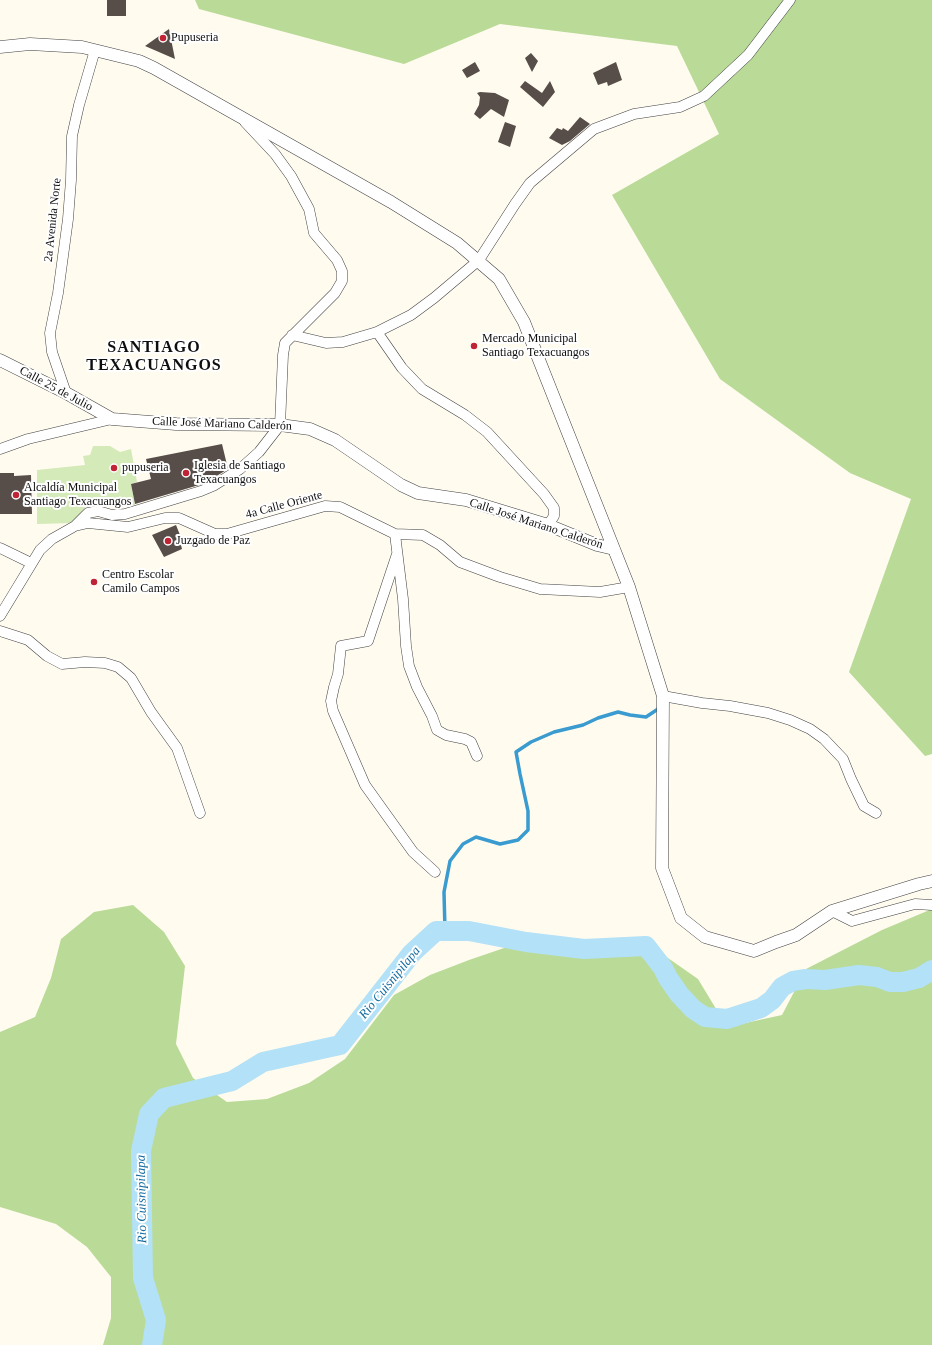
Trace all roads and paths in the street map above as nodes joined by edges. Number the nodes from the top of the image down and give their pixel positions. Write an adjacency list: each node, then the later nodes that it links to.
1 (790, 0): 5 (street)
2 (0, 47): 3 (street)
3 (95, 50): 4 (street); 9 (street, 2a Avenida Norte)
4 (241, 118): 5 (street); 7 (street)
5 (479, 260): 6 (street); 17 (street)
6 (377, 332): 7 (street); 13 (street)
7 (292, 335): 11 (street)
8 (0, 360): 9 (street, Calle 25 de Julio)
9 (66, 393): 10 (street, Calle 25 de Julio)
10 (112, 419): 11 (street, Calle José Mariano Calderón); 12 (street, Calle José Mariano Calderón)
11 (280, 425): 13 (street, Calle José Mariano Calderón); 14 (street)
12 (0, 449)
13 (548, 525): 17 (street, Calle José Mariano Calderón)
14 (75, 526): 15 (street, 4a Calle Oriente); 19 (street)
15 (395, 534): 18 (street); 20 (street, 4a Calle Oriente)
16 (0, 548): 19 (street)
17 (614, 549): 20 (street)
18 (397, 554): 24 (street); 27 (street)
19 (30, 564): 21 (street)
20 (629, 587): 23 (street)
21 (0, 616)
22 (0, 632): 25 (street)
23 (663, 696): 26 (street); 30 (street)
24 (477, 756)
25 (200, 813)
26 (876, 813)
27 (435, 872)
28 (932, 881): 30 (street)
29 (932, 905): 30 (street)
30 (832, 911)

